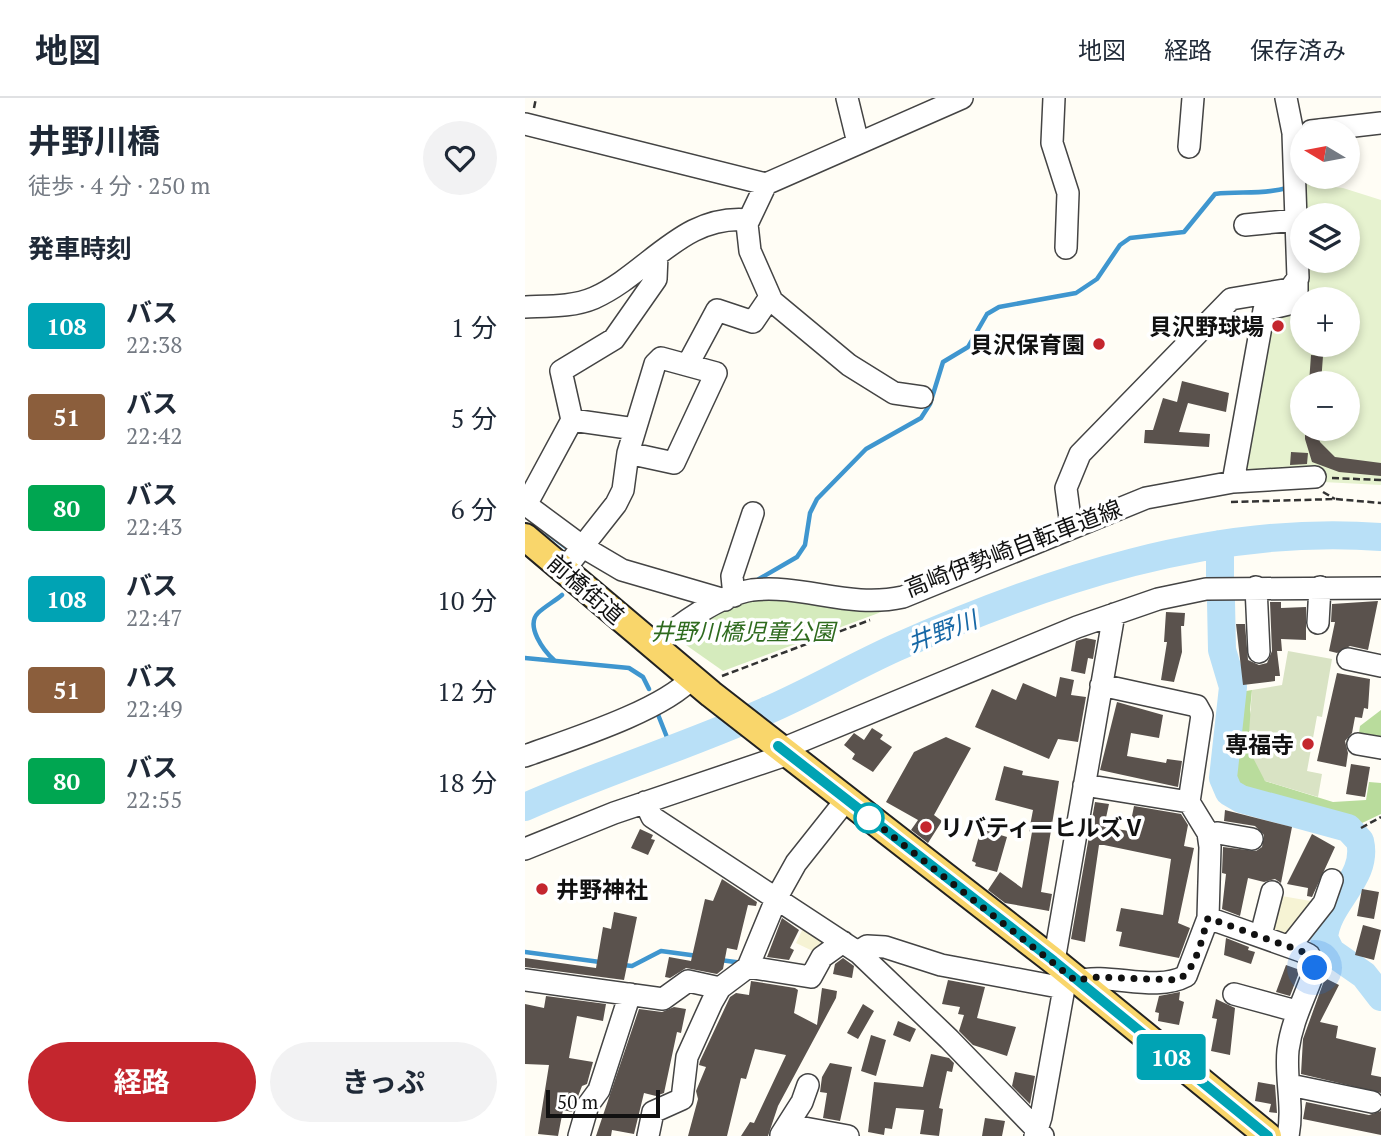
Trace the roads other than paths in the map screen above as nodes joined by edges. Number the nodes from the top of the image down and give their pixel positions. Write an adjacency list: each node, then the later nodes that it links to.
1 (847, 98): 10 (street)
2 (962, 98): 10 (street)
3 (1053, 98): 16 (street)
4 (1193, 98): 11 (street)
5 (1286, 98): 6 (street)
6 (1296, 119)
7 (1381, 123): 9 (street)
8 (525, 124): 12 (street)
9 (1360, 125)
10 (858, 143): 12 (street)
11 (1189, 146)
12 (766, 184): 13 (street)
13 (749, 220): 17 (street); 20 (street)
14 (1290, 221): 15 (street)
15 (1245, 225)
16 (1066, 248)
17 (657, 255): 21 (street); 24 (street)
18 (1298, 273): 19 (street)
19 (1298, 278): 28 (street); 31 (street)
20 (770, 297): 22 (street); 23 (street)
21 (525, 307)
22 (688, 364): 25 (street); 26 (street)
23 (922, 397)
24 (572, 420): 25 (street); 29 (street)
25 (635, 429): 26 (street)
26 (628, 453): 33 (street)
27 (1315, 477): 28 (street)
28 (1233, 482): 31 (street)
29 (525, 505): 33 (street)
30 (753, 513): 38 (street)
31 (1071, 526): 38 (street)
32 (525, 537): 34 (main road, 前橋街道)
33 (583, 547): 34 (street); 38 (street)
34 (564, 570): 41 (main road, 前橋街道)
35 (1256, 587): 36 (street); 39 (street); 42 (street)
36 (1320, 587): 37 (street); 40 (street)
37 (1381, 588)
38 (730, 598): 41 (street)
39 (1114, 614): 46 (street); 49 (street)
40 (1318, 623)
41 (653, 647): 45 (main road, 前橋街道)
42 (1259, 652)
43 (1349, 659): 44 (street)
44 (1381, 666)
45 (706, 683): 49 (main road, 前橋街道); 50 (street)
46 (1101, 685): 51 (street); 54 (street)
47 (1359, 744): 48 (street)
48 (1381, 748)
49 (783, 749): 52 (main road); 53 (street)
50 (525, 756)
51 (1084, 785): 54 (street); 66 (street)
52 (846, 800): 60 (street); 66 (main road)
53 (645, 802): 57 (street); 60 (street)
54 (1189, 802): 55 (street)
55 (1208, 834): 56 (street); 61 (street)
56 (1252, 839)
57 (525, 849)
58 (1332, 880): 63 (street)
59 (1272, 892): 62 (street)
60 (777, 897): 64 (street); 65 (street)
61 (1208, 918): 62 (street); 66 (street)
62 (1261, 935): 63 (street)
63 (1290, 946): 71 (street)
64 (851, 947): 65 (street); 66 (street); 76 (street)
65 (748, 967): 68 (street)
66 (1065, 976): 76 (street); 80 (main road)
67 (525, 980): 69 (street)
68 (720, 988): 69 (street); 78 (street)
69 (631, 994): 77 (street)
70 (1234, 994): 71 (street)
71 (1296, 1011): 72 (street)
72 (1290, 1084): 74 (street); 81 (street)
73 (808, 1085): 75 (street)
74 (1372, 1102)
75 (784, 1130): 79 (street)
76 (1038, 1134)
77 (579, 1136)
78 (648, 1136)
79 (848, 1136)
80 (1268, 1136)
81 (1288, 1136)

